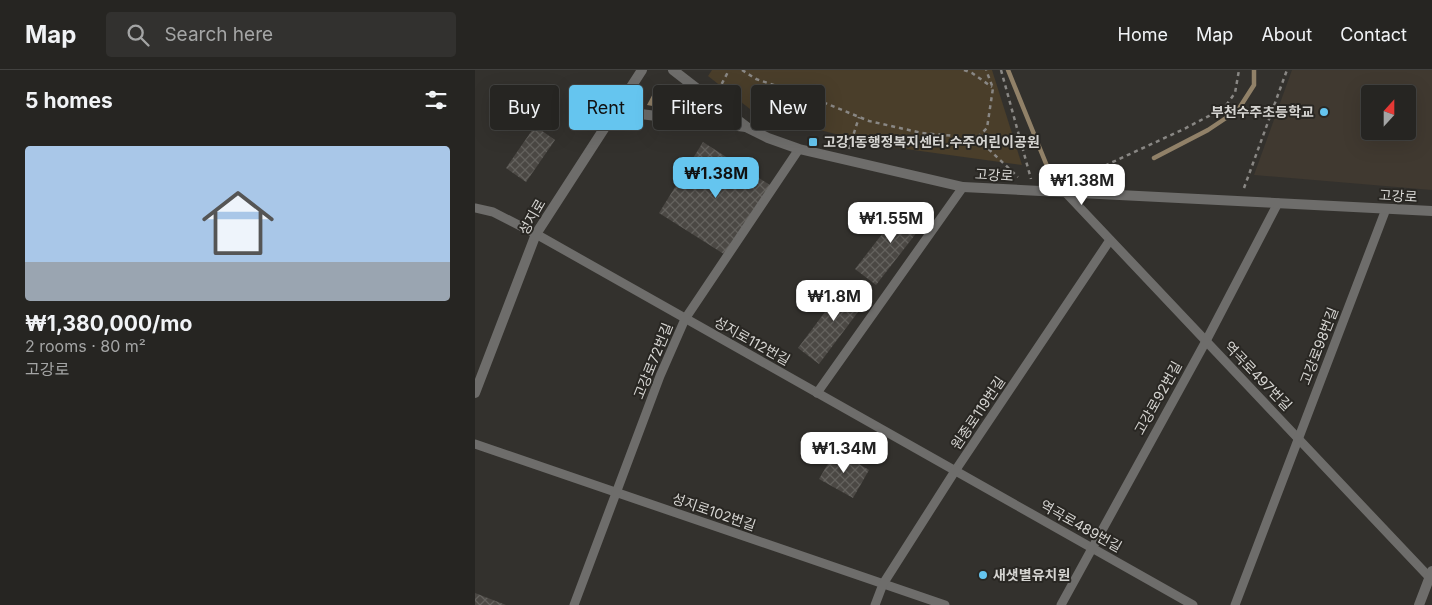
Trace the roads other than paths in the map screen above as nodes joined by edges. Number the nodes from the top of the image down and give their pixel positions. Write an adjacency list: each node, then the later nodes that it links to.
1 (642, 70): 3 (street, 성지로)
2 (673, 70): 5 (street, 고강로)
3 (632, 85)
4 (643, 114): 5 (street)
5 (748, 128): 7 (street, 고강로)
6 (604, 130): 14 (street, 성지로)
7 (799, 149): 8 (street, 고강로); 16 (lane, 고강로72번길)
8 (963, 187): 9 (street, 고강로); 19 (lane)
9 (1066, 193): 10 (street, 고강로); 15 (lane, 역곡로497번길)
10 (1278, 204): 12 (street, 고강로); 17 (lane, 고강로92번길)
11 (475, 208): 14 (lane, 성지로112번길)
12 (1386, 209): 13 (street, 고강로); 20 (lane, 고강로98번길)
13 (1432, 211)
14 (536, 234): 16 (lane, 성지로112번길); 18 (street, 성지로)
15 (1110, 240): 17 (lane, 역곡로497번길); 22 (lane, 원종로119번길)
16 (685, 319): 19 (lane, 성지로112번길); 23 (lane, 고강로72번길)
17 (1206, 341): 20 (lane, 역곡로497번길); 24 (lane, 고강로92번길)
18 (475, 392)
19 (817, 393): 22 (lane, 성지로112번길)
20 (1298, 438): 25 (lane, 역곡로497번길); 32 (lane, 고강로98번길)
21 (475, 444): 23 (lane, 성지로102번길)
22 (955, 471): 24 (lane, 역곡로489번길); 26 (lane, 원종로119번길)
23 (617, 493): 26 (lane, 성지로102번길); 27 (lane, 고강로72번길)
24 (1091, 548): 30 (lane, 고강로92번길); 31 (lane, 역곡로489번길)
25 (1431, 574): 33 (street)
26 (883, 584): 28 (lane, 원종로119번길); 29 (lane, 성지로102번길)
27 (574, 605)
28 (875, 605)
29 (945, 605)
30 (1061, 605)
31 (1193, 605)
32 (1235, 605)
33 (1419, 605)

